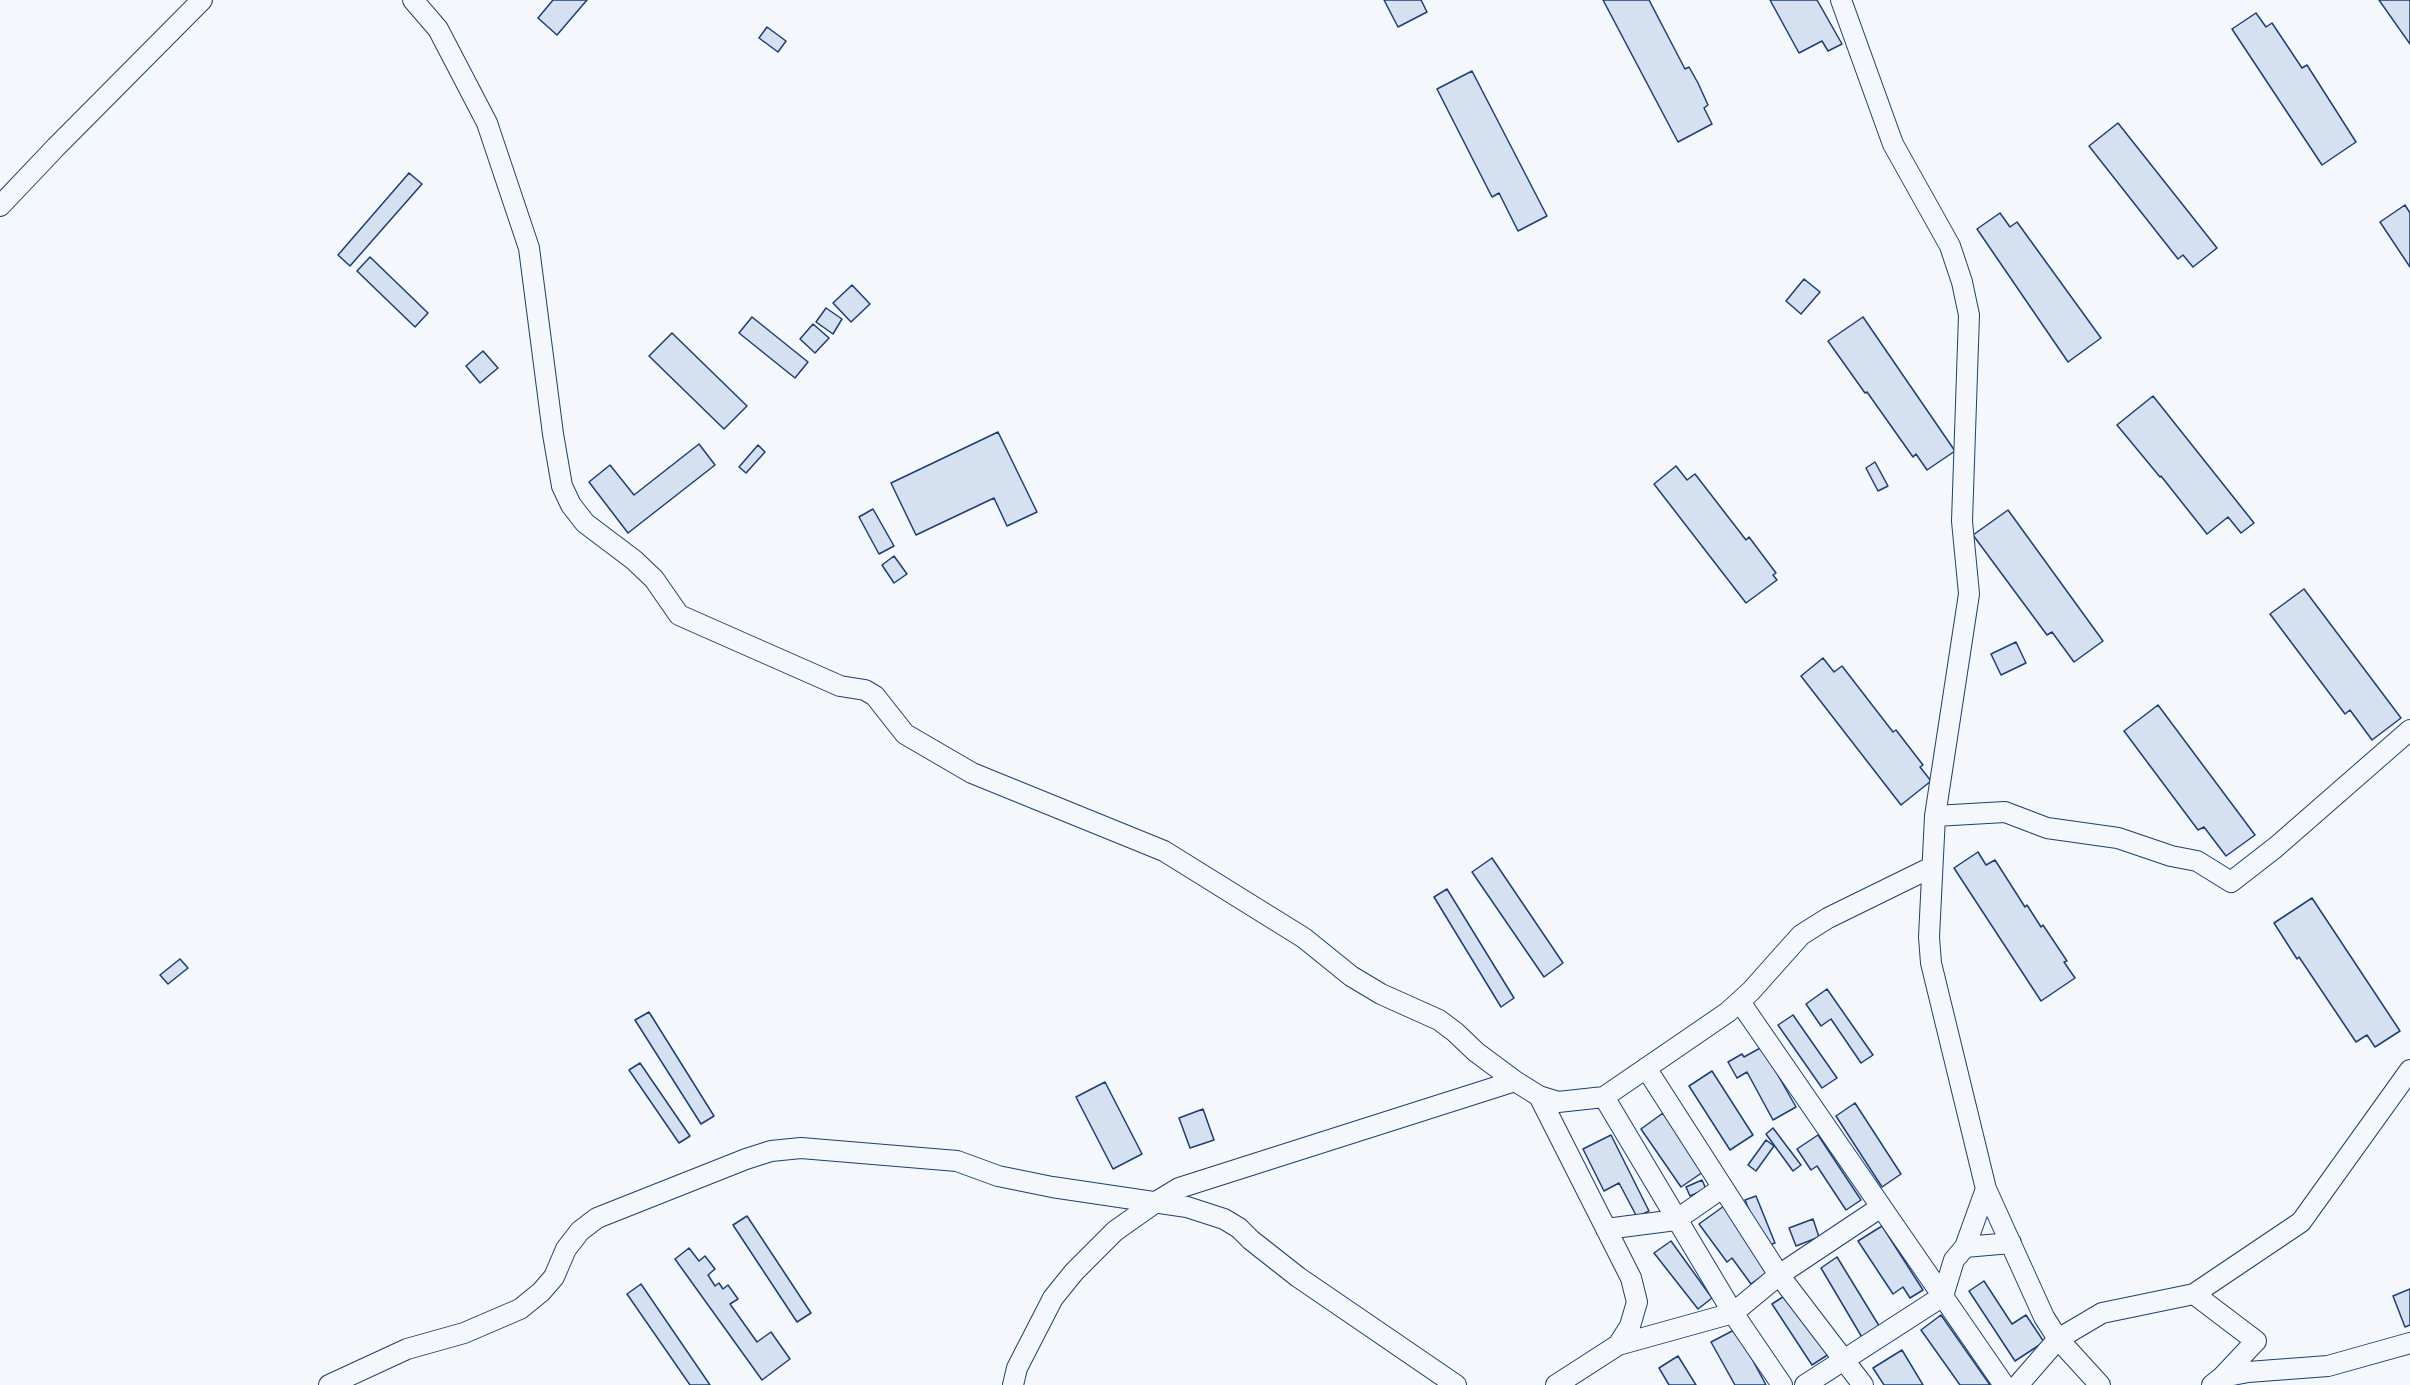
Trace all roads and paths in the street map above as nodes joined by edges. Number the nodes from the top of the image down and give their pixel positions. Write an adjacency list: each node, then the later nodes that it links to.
1 (202, 0): 4 (street)
2 (413, 0): 11 (street)
3 (1841, 0): 6 (street)
4 (0, 206)
5 (2410, 730): 6 (street)
6 (1935, 816): 7 (street)
7 (1932, 867): 8 (street); 15 (street)
8 (1740, 1002): 9 (street); 17 (street)
9 (1646, 1068): 13 (street); 14 (street)
10 (2410, 1070): 23 (street)
11 (1515, 1081): 12 (street); 16 (street)
12 (1539, 1096): 13 (street); 19 (street)
13 (1604, 1097): 18 (street)
14 (1722, 1188): 18 (street); 22 (street)
15 (1986, 1189): 20 (street); 21 (street)
16 (1156, 1202): 31 (street); 32 (street); 33 (street)
17 (1881, 1207): 22 (street); 24 (street)
18 (1676, 1220): 19 (street); 25 (street)
19 (1606, 1229): 28 (street)
20 (2010, 1243): 21 (street); 26 (street)
21 (1965, 1247): 24 (street)
22 (1779, 1275): 25 (street); 29 (street)
23 (2194, 1293): 26 (street); 30 (street)
24 (1943, 1296): 29 (street); 38 (street)
25 (1733, 1313): 28 (street); 35 (street)
26 (2058, 1339): 39 (street); 40 (street)
27 (2410, 1343): 30 (street)
28 (1618, 1345): 34 (street)
29 (1844, 1360): 36 (street); 37 (street)
30 (2217, 1381)
31 (328, 1385)
32 (1013, 1385)
33 (1456, 1385)
34 (1556, 1385)
35 (1782, 1385)
36 (1805, 1385)
37 (1863, 1385)
38 (2004, 1385)
39 (2018, 1385)
40 (2100, 1385)

